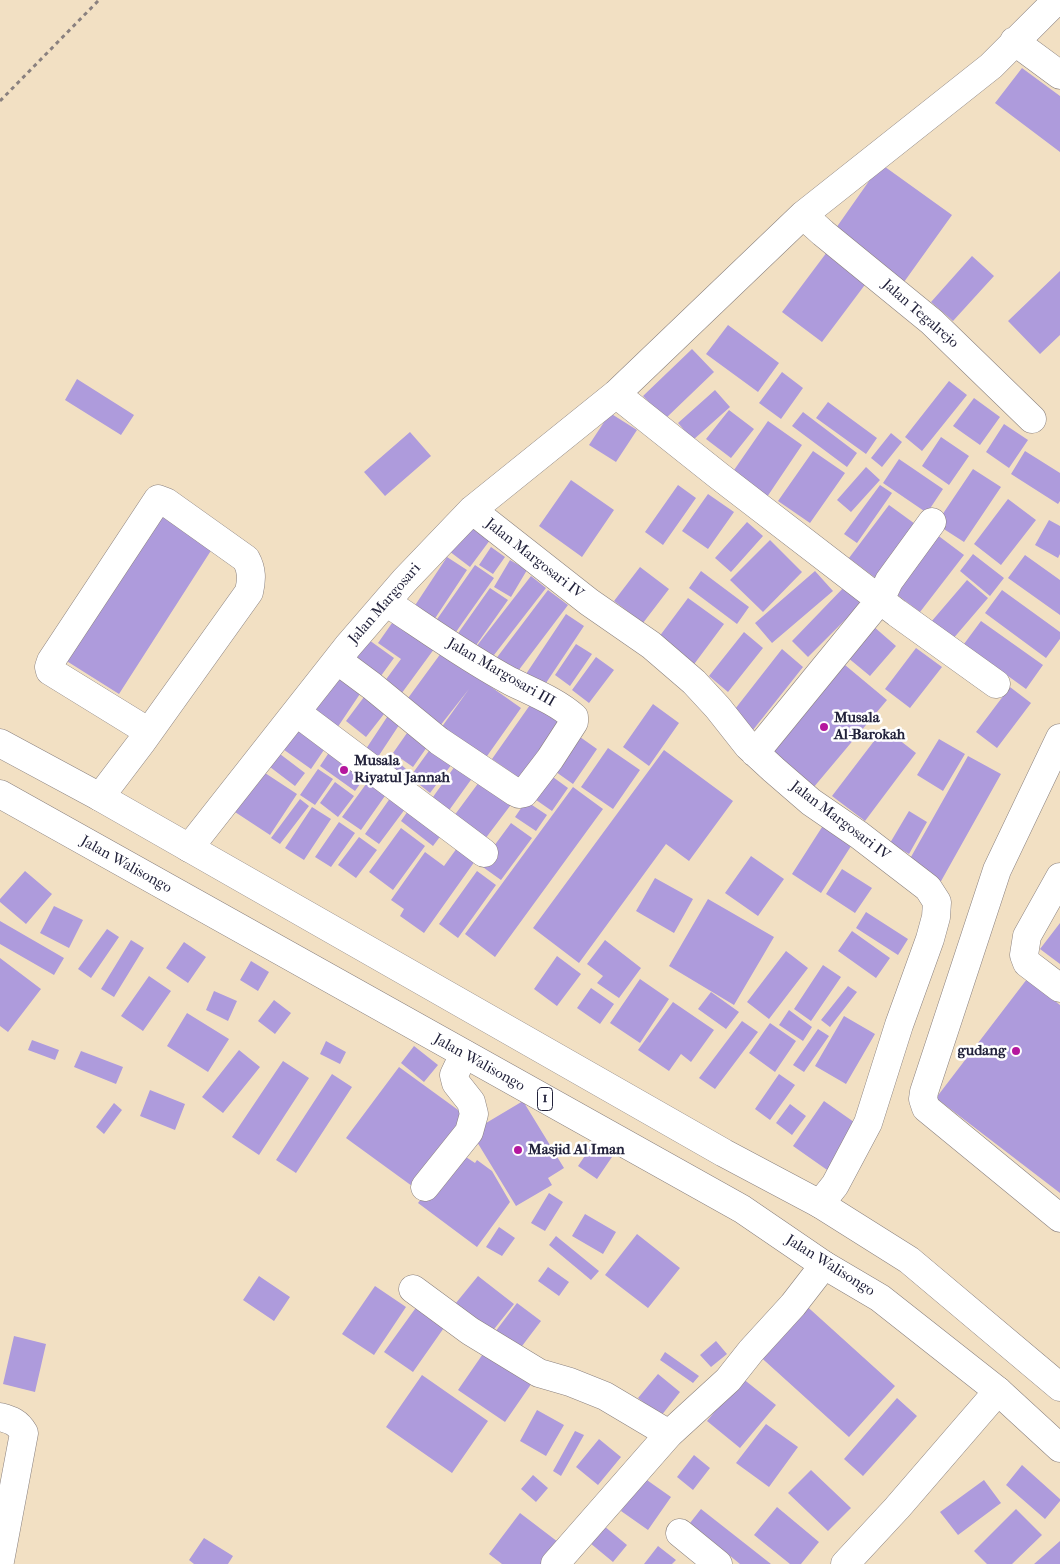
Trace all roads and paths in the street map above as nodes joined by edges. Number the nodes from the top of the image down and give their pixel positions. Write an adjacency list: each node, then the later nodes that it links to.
1 (99, 0): 5 (path)
2 (1057, 0): 3 (main road)
3 (1014, 41): 4 (main road); 6 (main road)
4 (1060, 75)
5 (0, 102)
6 (803, 215): 7 (main road); 8 (main road, Jalan Tegalrejo)
7 (616, 394): 9 (main road, Jalan Margosari); 11 (main road)
8 (1032, 419)
9 (472, 510): 12 (main road, Jalan Margosari); 19 (main road, Jalan Margosari IV)
10 (932, 522): 11 (main road)
11 (880, 600): 14 (main road); 19 (main road)
12 (386, 602): 13 (main road, Jalan Margosari); 13 (main road, Jalan Margosari III)
13 (337, 660): 15 (main road, Jalan Margosari)
14 (996, 684)
15 (296, 712): 22 (main road, Jalan Margosari); 23 (main road)
16 (149, 732): 16 (main road); 21 (main road)
17 (1060, 738): 29 (main road)
18 (0, 743): 21 (main road)
19 (755, 753): 28 (main road, Jalan Margosari IV)
20 (0, 794): 26 (main road, Jalan Walisongo / 1)
21 (100, 797): 22 (main road)
22 (189, 848): 28 (main road)
23 (484, 853)
24 (1060, 877): 25 (main road)
25 (1060, 988)
26 (464, 1054): 27 (main road); 30 (main road, Jalan Walisongo / 1)
27 (425, 1187)
28 (820, 1204): 32 (main road)
29 (1060, 1218)
30 (824, 1265): 33 (main road, Jalan Walisongo / 1); 35 (main road)
31 (413, 1288): 35 (main road)
32 (1060, 1387)
33 (998, 1391): 36 (main road, Jalan Walisongo / 1); 41 (main road)
34 (0, 1417): 38 (main road)
35 (669, 1434): 39 (main road)
36 (1060, 1448)
37 (680, 1533): 40 (main road)
38 (0, 1562)
39 (555, 1564)
40 (718, 1564)
41 (845, 1564)

